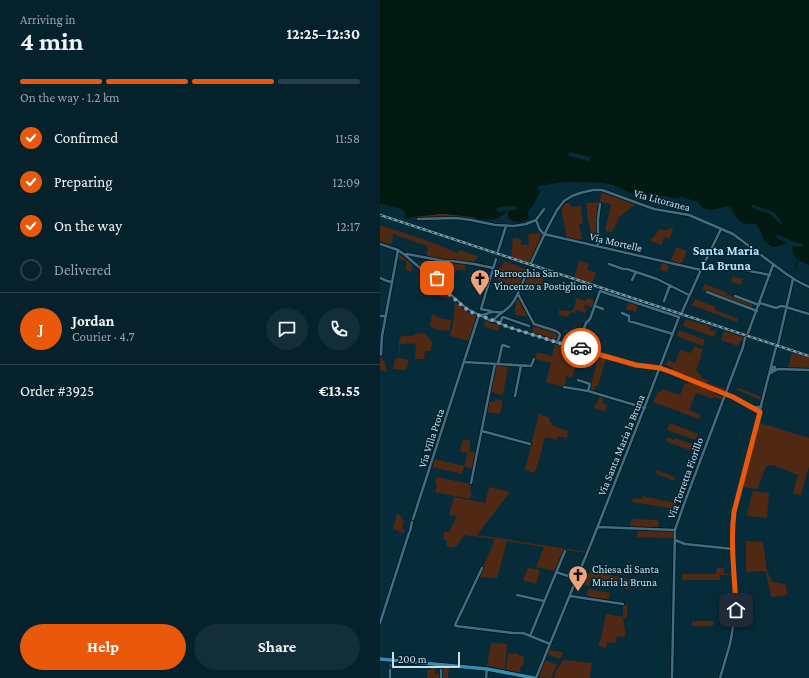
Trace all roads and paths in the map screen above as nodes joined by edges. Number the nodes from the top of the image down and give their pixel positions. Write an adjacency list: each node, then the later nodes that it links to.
1 (600, 204): 9 (street)
2 (544, 209): 4 (street)
3 (418, 219): 5 (street)
4 (536, 220): 5 (street); 7 (street)
5 (506, 226): 11 (street)
6 (721, 229): 7 (street, Via Litoranea); 17 (street, Via Litoranea); 21 (street)
7 (544, 234): 9 (street, Via Mortelle); 15 (street, Via Litoranea)
8 (380, 244): 10 (street)
9 (598, 246): 21 (street, Via Mortelle)
10 (398, 250): 12 (street); 28 (street)
11 (498, 251)
12 (404, 255): 14 (street); 25 (street)
13 (496, 259): 18 (street)
14 (443, 260): 18 (street); 25 (street)
15 (531, 263)
16 (609, 264): 22 (street)
17 (774, 265): 23 (street); 26 (street, Via Litoranea)
18 (493, 268): 45 (street)
19 (528, 269): 32 (street)
20 (739, 269): 23 (street)
21 (701, 270): 33 (street)
22 (636, 272): 27 (street); 29 (street)
23 (770, 275): 36 (street)
24 (380, 278): 28 (street)
25 (432, 279): 47 (street)
26 (793, 279): 30 (street, Via Litoranea); 38 (street)
27 (632, 280)
28 (392, 282): 49 (street)
29 (670, 286): 33 (street); 35 (street)
30 (809, 287)
31 (707, 292): 41 (street)
32 (517, 293): 40 (street); 57 (street)
33 (689, 295): 43 (street)
34 (735, 296): 36 (street)
35 (664, 301)
36 (759, 304): 38 (street); 41 (street)
37 (594, 306): 39 (street); 53 (street, Via Santa Maria la Bruna); 55 (street)
38 (787, 307): 46 (street); 65 (street)
39 (603, 309)
40 (505, 310): 42 (street); 50 (street)
41 (757, 311): 54 (street)
42 (493, 312): 45 (street); 50 (street)
43 (682, 312)
44 (622, 313): 53 (street)
45 (487, 314): 47 (street); 50 (street)
46 (809, 314)
47 (479, 315): 61 (street, Via Villa Prota)
48 (380, 316): 49 (street)
49 (386, 316): 59 (street)
50 (495, 318): 51 (street)
51 (499, 323): 52 (street); 57 (street)
52 (529, 326)
53 (673, 334): 64 (street, Via Santa Maria la Bruna)
54 (748, 334)
55 (581, 337)
56 (745, 338): 70 (street, Via Torretta Fiorillo)
57 (557, 343): 64 (street)
58 (510, 347): 62 (street)
59 (380, 355)
60 (534, 359): 63 (street)
61 (464, 362): 62 (street); 91 (street, Via Villa Prota)
62 (496, 364): 63 (street); 76 (street)
63 (521, 366): 71 (street)
64 (660, 368): 70 (street); 73 (street, Via Santa Maria la Bruna)
65 (774, 369): 66 (street); 72 (street)
66 (809, 370)
67 (578, 380): 69 (street)
68 (564, 388): 69 (street)
69 (588, 391): 73 (street)
70 (725, 393): 74 (street); 80 (street, Via Torretta Fiorillo)
71 (515, 396)
72 (761, 407): 74 (street); 75 (street)
73 (645, 408): 79 (street, Via Santa Maria la Bruna)
74 (754, 408): 75 (street)
75 (760, 412): 82 (street)
76 (482, 431): 77 (street); 78 (street)
77 (530, 444)
78 (471, 483)
79 (598, 527): 80 (street); 86 (street, Via Santa Maria la Bruna)
80 (675, 530): 81 (street, Via Torretta Fiorillo)
81 (675, 540): 82 (street); 103 (street, Via Torretta Fiorillo)
82 (733, 549): 104 (street)
83 (565, 551): 85 (street)
84 (482, 568): 92 (street)
85 (556, 572): 86 (street); 89 (street)
86 (577, 578): 88 (street, Via Santa Maria la Bruna)
87 (517, 595): 89 (street)
88 (570, 596): 90 (street); 93 (street, Via Santa Maria la Bruna)
89 (544, 601): 92 (street)
90 (622, 604)
91 (380, 623)
92 (530, 636): 93 (street)
93 (550, 644): 102 (street, Via Santa Maria la Bruna)
94 (380, 658): 95 (main road)
95 (442, 667): 96 (main road); 100 (street)
96 (487, 669): 98 (main road); 101 (street)
97 (390, 670): 99 (street)
98 (519, 676): 102 (main road)
99 (390, 678)
100 (441, 678)
101 (486, 678)
102 (535, 678)
103 (672, 678)
104 (720, 678)

